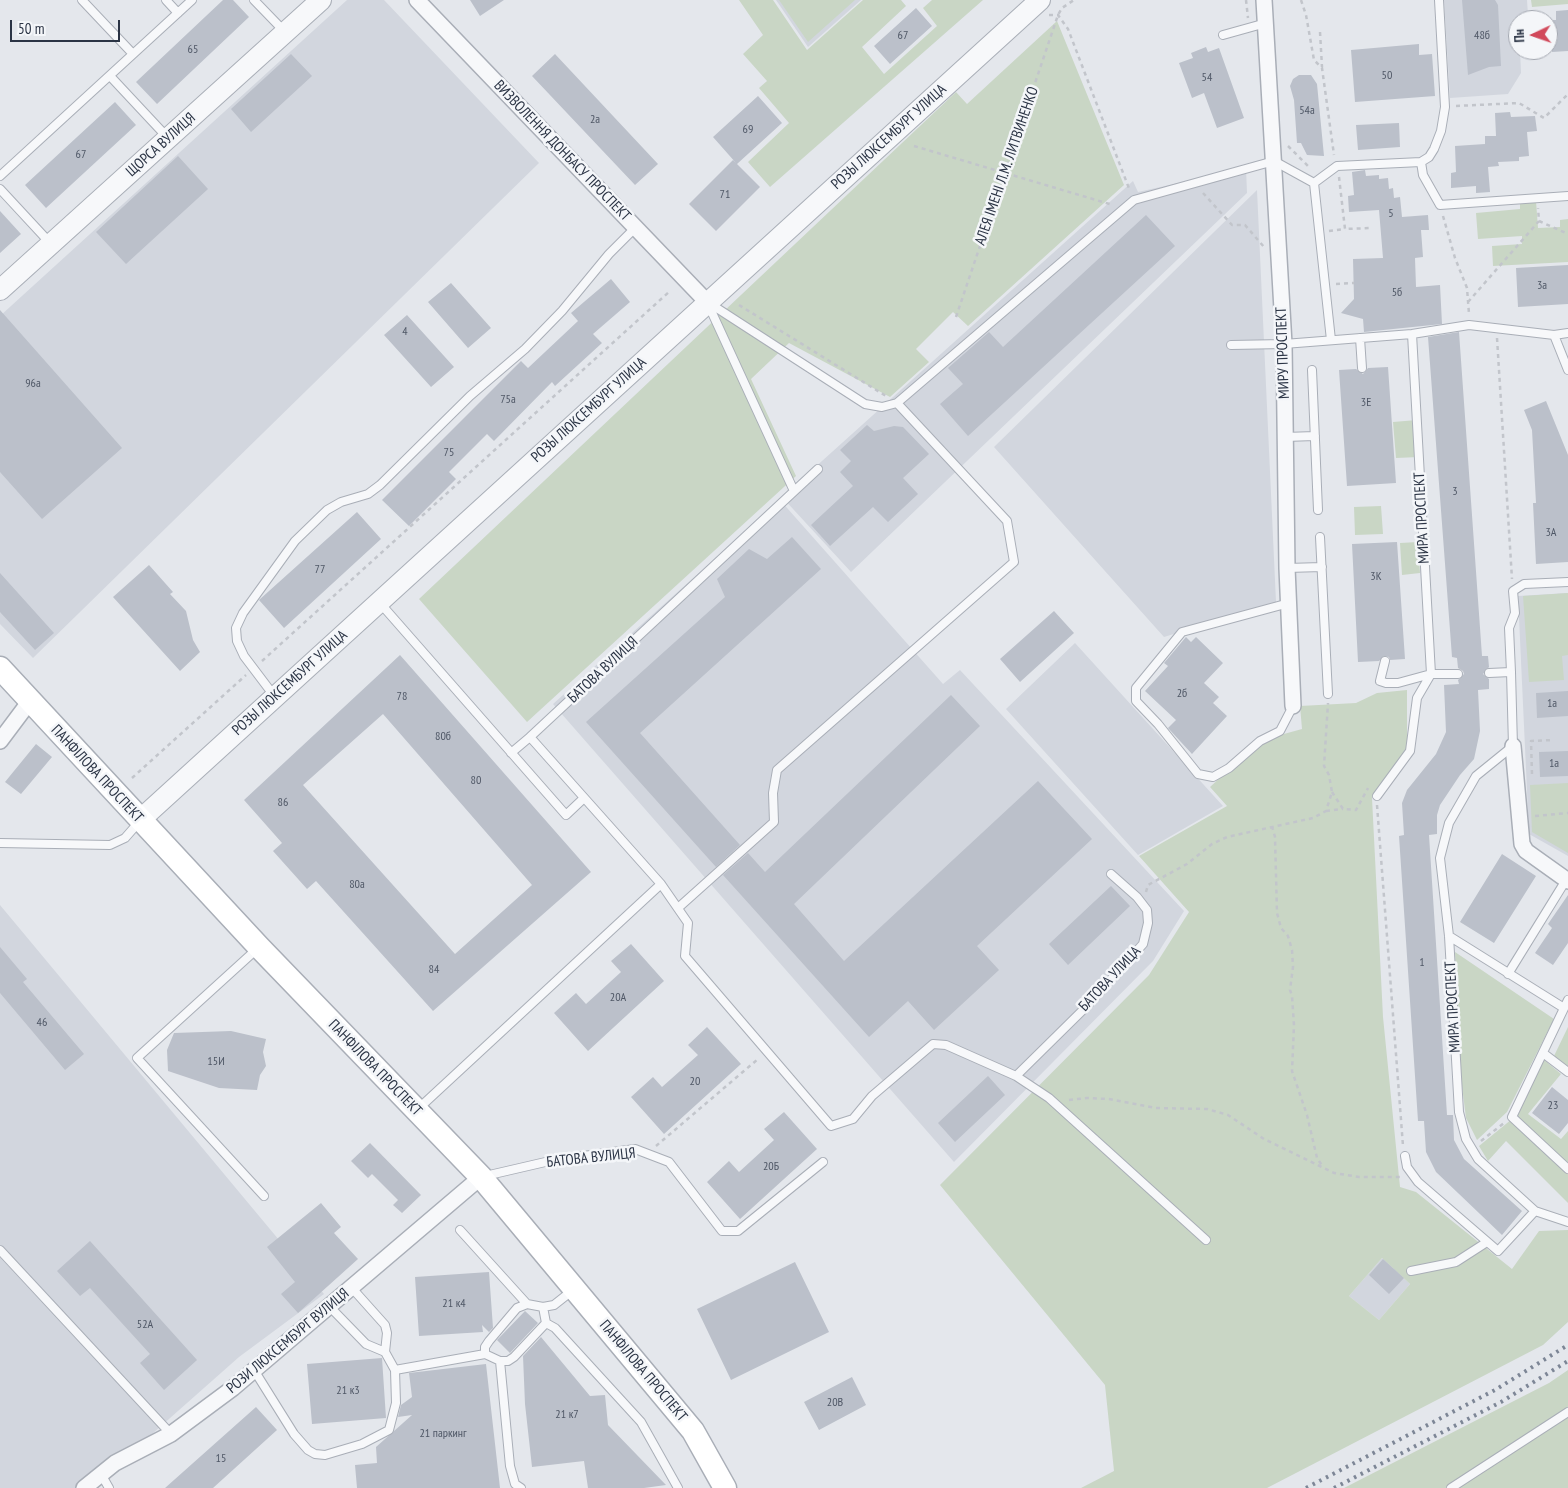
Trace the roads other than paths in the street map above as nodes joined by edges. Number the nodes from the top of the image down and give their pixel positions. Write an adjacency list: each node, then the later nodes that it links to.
1 (82, 0): 14 (lane)
2 (166, 0): 10 (lane)
3 (192, 0): 10 (lane)
4 (254, 0): 12 (lane)
5 (321, 0): 12 (street, ЩОРСА ВУЛИЦЯ)
6 (417, 0): 23 (street, ВИЗВОЛЕННЯ ДОНБАСУ ПРОСПЕКТ)
7 (1264, 0): 11 (street, МИРУ ПРОСПЕКТ)
8 (1439, 0): 18 (lane)
9 (1041, 8): 26 (street, РОЗЫ ЛЮКСЕМБУРГ УЛИЦА)
10 (178, 13): 14 (lane)
11 (1266, 23): 13 (lane); 17 (street, МИРУ ПРОСПЕКТ)
12 (285, 33): 16 (street, ЩОРСА ВУЛИЦЯ)
13 (1222, 35)
14 (133, 54): 15 (lane)
15 (110, 76): 16 (lane); 19 (lane)
16 (168, 138): 24 (street, ЩОРСА ВУЛИЦЯ)
17 (1274, 161): 20 (lane); 32 (street, МИРУ ПРОСПЕКТ); 37 (lane)
18 (1421, 162): 20 (lane); 22 (lane)
19 (0, 176)
20 (1314, 182): 31 (lane)
21 (0, 189): 24 (lane)
22 (1568, 196)
23 (635, 228): 26 (street, ВИЗВОЛЕННЯ ДОНБАСУ ПРОСПЕКТ); 56 (lane)
24 (51, 244): 25 (street, ЩОРСА ВУЛИЦЯ)
25 (0, 290)
26 (707, 302): 37 (lane); 41 (lane); 47 (street, РОЗЫ ЛЮКСЕМБУРГ УЛИЦА)
27 (1568, 333): 29 (lane)
28 (1412, 334): 29 (lane); 30 (lane); 53 (lane, МИРА ПРОСПЕКТ)
29 (1554, 335): 36 (lane)
30 (1360, 338): 31 (lane); 34 (lane)
31 (1331, 340): 32 (lane)
32 (1284, 344): 33 (lane); 39 (street, МИРУ ПРОСПЕКТ)
33 (1231, 345)
34 (1362, 368)
35 (1312, 370): 38 (lane)
36 (1568, 370)
37 (898, 403): 70 (lane)
38 (1315, 436): 39 (lane); 42 (lane)
39 (1285, 437): 45 (street, МИРУ ПРОСПЕКТ)
40 (818, 468): 41 (lane, БАТОВА ВУЛИЦЯ)
41 (794, 491): 59 (lane, БАТОВА ВУЛИЦЯ)
42 (1318, 510)
43 (1320, 537): 44 (lane)
44 (1322, 567): 45 (lane); 55 (lane)
45 (1287, 568): 48 (street, МИРУ ПРОСПЕКТ)
46 (1568, 582): 51 (lane)
47 (379, 602): 56 (street, РОЗЫ ЛЮКСЕМБУРГ УЛИЦА); 62 (lane)
48 (1289, 603): 58 (street, МИРУ ПРОСПЕКТ); 58 (lane)
49 (1385, 661): 53 (lane)
50 (0, 668): 57 (main road, ПАНФІЛОВА ПРОСПЕКТ)
51 (1511, 672): 52 (lane); 61 (lane)
52 (1489, 673)
53 (1431, 674): 54 (lane); 63 (lane)
54 (1458, 674)
55 (1328, 694)
56 (275, 697): 65 (street, РОЗЫ ЛЮКСЕМБУРГ УЛИЦА)
57 (30, 701): 60 (street); 65 (main road, ПАНФІЛОВА ПРОСПЕКТ)
58 (1293, 706)
59 (530, 737): 62 (lane, БАТОВА ВУЛИЦЯ); 64 (lane)
60 (0, 741)
61 (1513, 746): 68 (street); 71 (lane, МИРА ПРОСПЕКТ)
62 (511, 753): 64 (lane)
63 (1377, 796)
64 (584, 798): 69 (lane)
65 (140, 820): 66 (lane); 72 (main road, ПАНФІЛОВА ПРОСПЕКТ)
66 (0, 844)
67 (1110, 874): 78 (lane, БАТОВА УЛИЦА)
68 (1567, 881): 73 (lane)
69 (661, 884): 70 (lane); 79 (lane)
70 (678, 908): 78 (lane)
71 (1449, 936): 73 (lane); 85 (lane, МИРА ПРОСПЕКТ)
72 (259, 947): 79 (main road, ПАНФІЛОВА ПРОСПЕКТ); 84 (lane)
73 (1508, 974): 75 (lane)
74 (1568, 1000): 75 (lane)
75 (1564, 1008): 76 (lane)
76 (1543, 1052): 77 (lane); 82 (lane)
77 (1568, 1072)
78 (1016, 1076): 88 (lane)
79 (417, 1111): 83 (main road, ПАНФІЛОВА ПРОСПЕКТ)
80 (1405, 1156): 89 (lane)
81 (823, 1162): 83 (lane, БАТОВА ВУЛИЦЯ)
82 (1568, 1169)
83 (481, 1177): 92 (street, РОЗИ ЛЮКСЕМБУРГ ВУЛИЦЯ); 93 (main road, ПАНФІЛОВА ПРОСПЕКТ)
84 (264, 1196)
85 (1535, 1211): 86 (lane); 89 (lane)
86 (1568, 1222)
87 (460, 1230): 94 (lane)
88 (1206, 1240)
89 (1487, 1242): 91 (lane)
90 (0, 1250): 104 (lane)
91 (1411, 1270)
92 (352, 1287): 95 (street, РОЗИ ЛЮКСЕМБУРГ ВУЛИЦЯ); 98 (lane)
93 (574, 1289): 96 (lane); 111 (main road, ПАНФІЛОВА ПРОСПЕКТ)
94 (527, 1304): 96 (lane); 99 (lane)
95 (329, 1306): 98 (lane); 101 (street, РОЗИ ЛЮКСЕМБУРГ ВУЛИЦЯ)
96 (543, 1307): 97 (lane)
97 (546, 1323): 100 (lane); 110 (lane)
98 (385, 1352): 102 (lane)
99 (485, 1354): 100 (lane); 102 (lane)
100 (500, 1361): 109 (lane)
101 (254, 1370): 102 (lane); 104 (street, РОЗИ ЛЮКСЕМБУРГ ВУЛИЦЯ)
102 (395, 1370)
103 (1568, 1412): 106 (lane)
104 (171, 1434): 105 (street, РОЗИ ЛЮКСЕМБУРГ ВУЛИЦЯ)
105 (101, 1474): 107 (street, РОЗИ ЛЮКСЕМБУРГ ВУЛИЦЯ); 108 (lane)
106 (1455, 1487)
107 (84, 1488)
108 (110, 1488)
109 (521, 1488)
110 (678, 1488)
111 (724, 1488)

